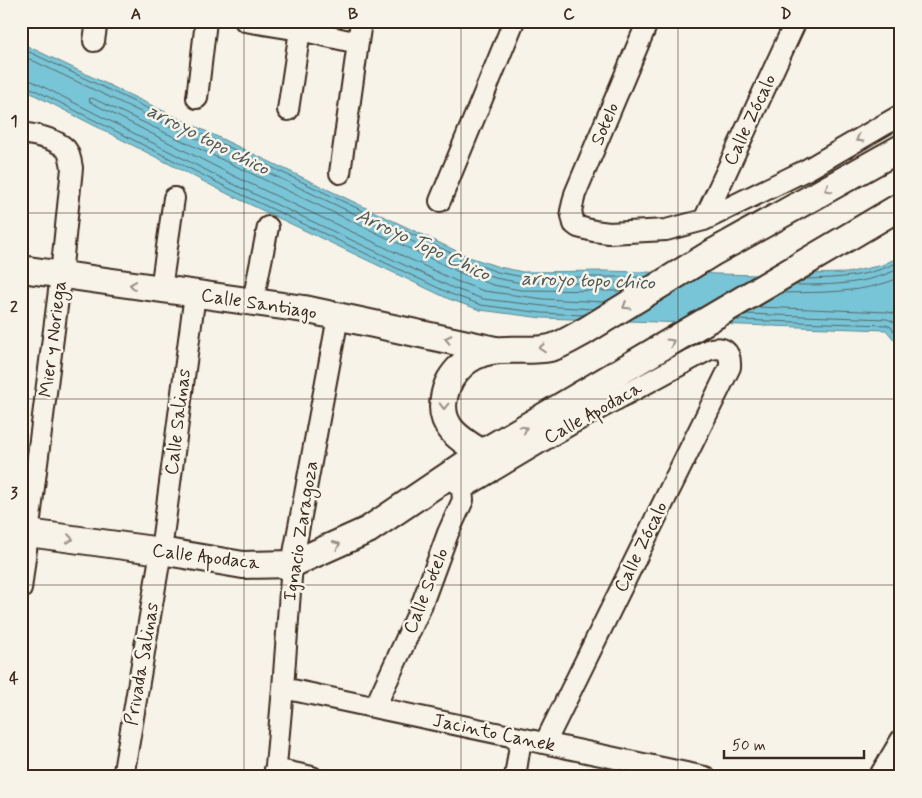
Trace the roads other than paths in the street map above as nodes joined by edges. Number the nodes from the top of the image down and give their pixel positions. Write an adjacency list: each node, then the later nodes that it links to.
1 (96, 21): 9 (street)
2 (206, 21): 11 (street)
3 (245, 21): 8 (street)
4 (361, 21): 10 (street)
5 (514, 21): 18 (street)
6 (648, 21): 20 (street, Sotelo)
7 (796, 21): 20 (street, Calle Zócalo)
8 (300, 30): 10 (street); 12 (street)
9 (94, 42)
10 (358, 43): 16 (street)
11 (197, 98)
12 (288, 110)
13 (901, 115): 20 (street, one-way to 20)
14 (21, 133): 23 (street, Mier y Noriega)
15 (901, 148): 28 (main road, one-way to 28)
16 (340, 174)
17 (174, 198): 24 (street)
18 (440, 201)
19 (901, 206): 30 (main road, Calle Apodaca, one-way to 19)
20 (704, 220)
21 (268, 227): 26 (street)
22 (21, 269): 23 (main road, Calle Santiago)
23 (60, 275): 24 (main road, Calle Santiago, one-way to 23); 32 (street, Mier y Noriega)
24 (161, 289): 25 (main road, Calle Santiago)
25 (195, 294): 26 (main road, Calle Santiago); 33 (street, Calle Salinas)
26 (253, 302): 27 (main road, Calle Santiago)
27 (338, 317): 28 (main road, Calle Santiago, one-way to 27); 34 (street, Ignacio Zaragoza)
28 (495, 350): 30 (main road, one-way to 30)
29 (727, 351): 31 (street, Calle Apodaca); 40 (street, Calle Zócalo)
30 (482, 453): 31 (main road, Calle Apodaca)
31 (456, 482): 34 (main road, Calle Apodaca, one-way to 31); 37 (street, Calle Sotelo)
32 (25, 533): 33 (main road, Calle Apodaca, one-way to 33); 35 (street, Mier y Noriega)
33 (161, 551): 34 (main road, Calle Apodaca); 42 (street, Privada Salinas)
34 (292, 564): 36 (street, Ignacio Zaragoza)
35 (21, 589)
36 (283, 688): 37 (street, Jacinto Canek); 41 (street, Ignacio Zaragoza)
37 (375, 707): 38 (street, Jacinto Canek)
38 (520, 739): 40 (street, Jacinto Canek); 44 (street)
39 (901, 740): 46 (street)
40 (545, 743): 45 (street, Jacinto Canek)
41 (275, 773): 43 (street)
42 (123, 777)
43 (312, 777)
44 (515, 777)
45 (705, 777)
46 (879, 777)

